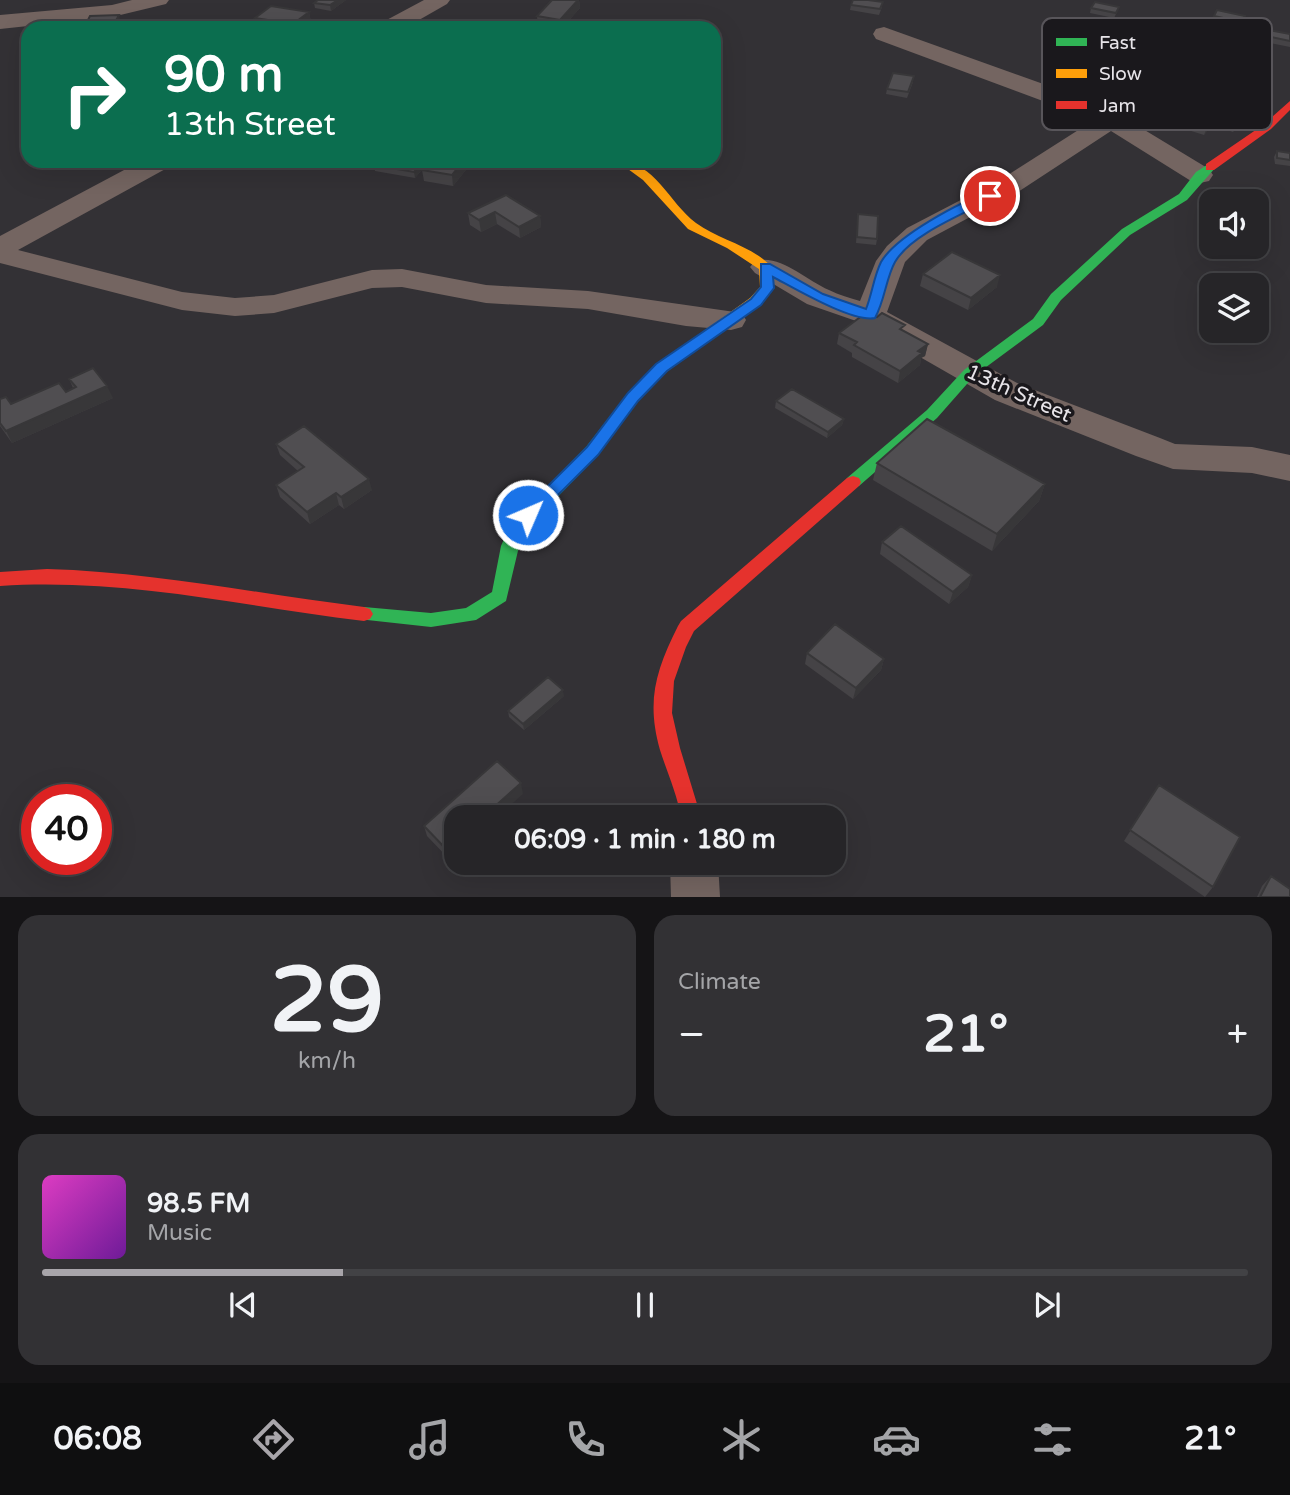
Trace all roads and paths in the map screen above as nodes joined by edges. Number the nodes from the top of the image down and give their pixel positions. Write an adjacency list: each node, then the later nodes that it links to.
1 (159, 0): 4 (street)
2 (440, 0): 3 (street)
3 (402, 21)
4 (0, 22)
5 (884, 34): 6 (street)
6 (1042, 91)
7 (1290, 104): 8 (street)
8 (1272, 122)
9 (1096, 130): 18 (street)
10 (1128, 130): 14 (street)
11 (1263, 130): 14 (street)
12 (147, 168): 15 (street)
13 (634, 168): 17 (street)
14 (1200, 175): 20 (street)
15 (0, 248)
16 (0, 254): 19 (street)
17 (765, 267): 18 (street, 13th Street); 19 (street)
18 (870, 315): 20 (street, 13th Street)
19 (731, 320): 22 (street)
20 (970, 373): 21 (street, 13th Street); 23 (street)
21 (1290, 468)
22 (0, 579)
23 (687, 805)
24 (695, 875): 25 (street)
25 (696, 897)

